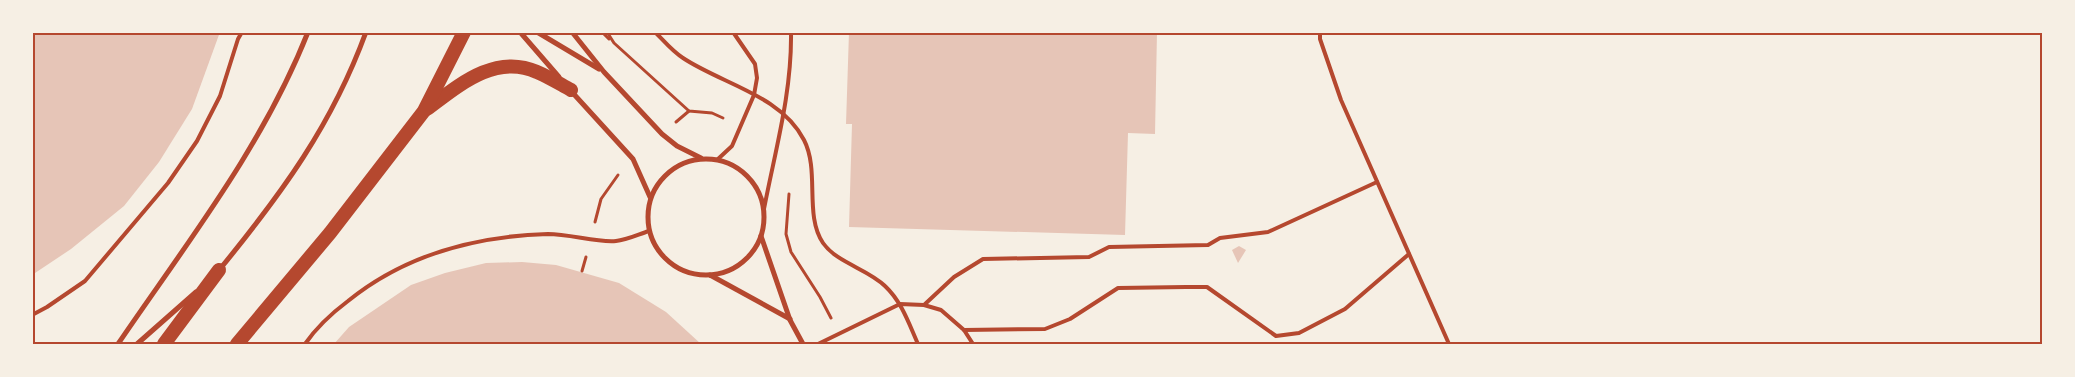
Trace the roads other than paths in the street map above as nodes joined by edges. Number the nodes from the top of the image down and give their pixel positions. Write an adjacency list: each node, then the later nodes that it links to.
1 (242, 32): 29 (lane)
2 (308, 32): 32 (street)
3 (366, 32): 25 (street)
4 (464, 32): 15 (highway)
5 (520, 32): 13 (street)
6 (537, 32): 12 (street)
7 (572, 32): 12 (street)
8 (655, 32): 14 (lane)
9 (733, 32): 14 (lane)
10 (791, 32): 16 (lane)
11 (1320, 32): 19 (lane)
12 (604, 72): 17 (street)
13 (571, 90): 15 (highway); 20 (street)
14 (754, 95): 16 (lane); 18 (lane)
15 (424, 111): 35 (highway)
16 (784, 116): 21 (lane); 27 (lane)
17 (701, 158): 18 (street); 20 (street)
18 (718, 159): 21 (street)
19 (1377, 182): 24 (lane); 28 (lane)
20 (650, 197): 22 (street)
21 (764, 209): 23 (street)
22 (648, 230): 26 (street); 36 (lane)
23 (761, 236): 26 (street); 30 (street)
24 (1409, 254): 31 (lane); 41 (lane)
25 (219, 270): 33 (street); 34 (highway)
26 (710, 275): 30 (street)
27 (900, 304): 28 (lane); 38 (lane); 39 (lane)
28 (924, 305): 31 (lane)
29 (32, 314)
30 (790, 320): 37 (street)
31 (964, 330): 40 (lane)
32 (118, 344)
33 (137, 344)
34 (164, 344)
35 (237, 344)
36 (305, 344)
37 (803, 344)
38 (818, 344)
39 (918, 344)
40 (973, 344)
41 (1449, 344)

